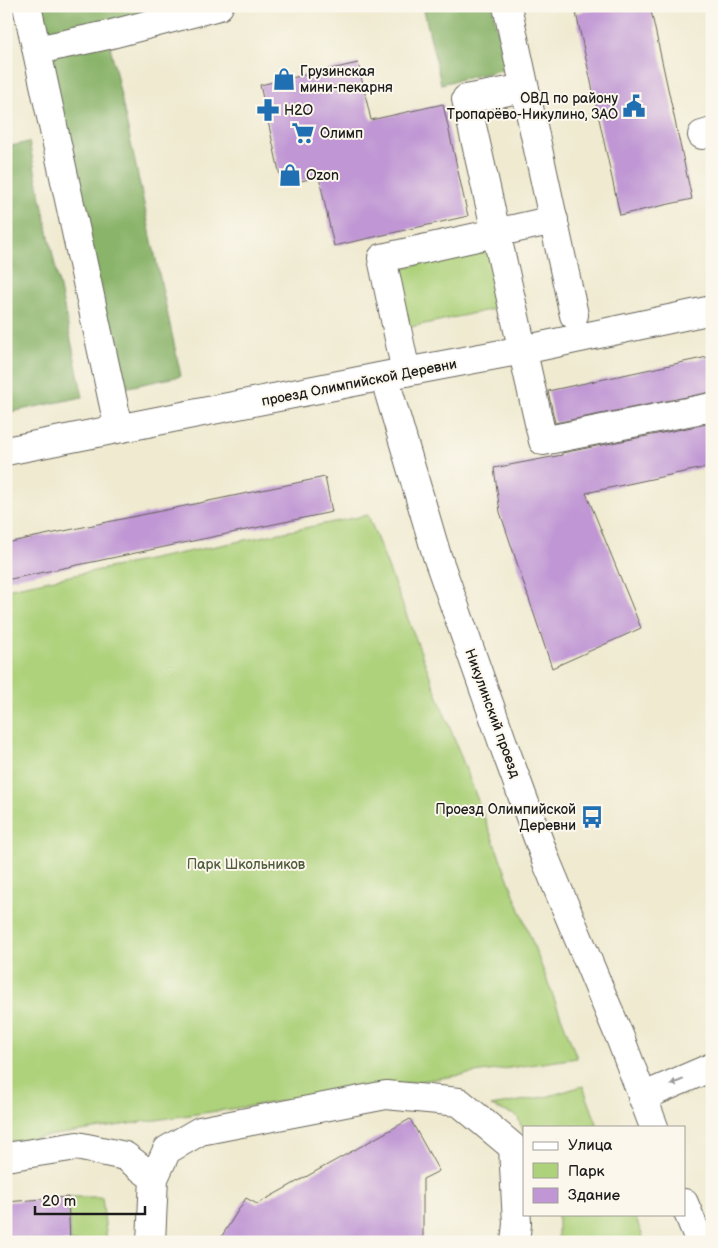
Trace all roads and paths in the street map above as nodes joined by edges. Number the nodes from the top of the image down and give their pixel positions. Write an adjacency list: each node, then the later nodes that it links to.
1 (27, 6): 4 (street)
2 (219, 6): 4 (street)
3 (507, 6): 5 (street)
4 (37, 50): 13 (street)
5 (525, 88): 6 (street); 7 (street)
6 (554, 220): 7 (street); 9 (street)
7 (496, 233): 10 (street); 11 (street, Никулинский проезд)
8 (712, 310): 10 (street, проезд Олимпийской Деревни)
9 (574, 315)
10 (523, 350): 11 (street, проезд Олимпийской Деревни); 12 (street)
11 (395, 374): 14 (street, проезд Олимпийской Деревни); 16 (street, Никулинский проезд)
12 (712, 407)
13 (115, 411)
14 (6, 451)
15 (712, 1067): 16 (street, one-way to 16)
16 (642, 1097): 17 (street, Никулинский проезд)
17 (654, 1126)
18 (6, 1157): 19 (street)
19 (154, 1178): 21 (street); 22 (street)
20 (686, 1208): 23 (street)
21 (151, 1242)
22 (515, 1242)
23 (700, 1242)

